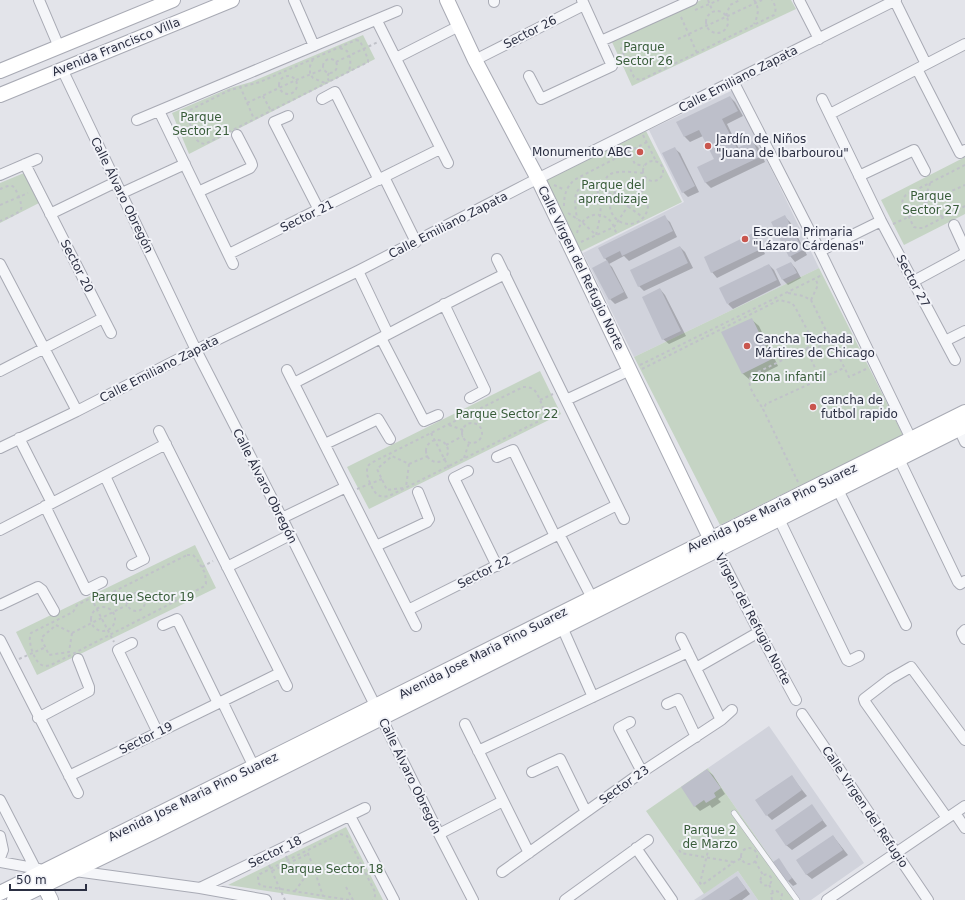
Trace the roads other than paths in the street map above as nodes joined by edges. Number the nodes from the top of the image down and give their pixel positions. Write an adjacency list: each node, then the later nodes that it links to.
1 (39, 0): 17 (street)
2 (173, 0): 17 (street, Avenida Francisco Villa)
3 (232, 0): 21 (street, Avenida Francisco Villa)
4 (294, 0): 16 (street)
5 (447, 0): 12 (street, Calle Virgen del Refugio Norte)
6 (692, 0): 14 (street)
7 (799, 0): 13 (street)
8 (896, 0): 13 (street, Calle Emiliano Zapata); 20 (street)
9 (583, 2): 14 (street, Sector 26); 19 (street, Sector 26)
10 (397, 11): 11 (street)
11 (377, 20): 16 (street); 18 (street)
12 (459, 26): 18 (street); 19 (street, Calle Virgen del Refugio Norte)
13 (818, 39): 25 (street, Calle Emiliano Zapata)
14 (601, 41): 24 (street, Sector 26)
15 (965, 44): 20 (street)
16 (314, 46): 29 (street)
17 (59, 47): 23 (street, Avenida Francisco Villa)
18 (396, 58): 34 (street)
19 (475, 60): 44 (street, Calle Virgen del Refugio Norte)
20 (926, 64): 22 (street)
21 (62, 69): 26 (street, Avenida Francisco Villa); 45 (street, Calle Álvaro Obregón)
22 (917, 69): 30 (street); 35 (street)
23 (0, 71)
24 (529, 76)
25 (733, 82): 44 (street, Calle Emiliano Zapata); 54 (street)
26 (0, 95)
27 (322, 99): 43 (street)
28 (822, 99): 30 (street, Sector 27)
29 (159, 111): 32 (street); 39 (street, Sector 21)
30 (830, 114): 42 (street, Sector 27)
31 (288, 116): 48 (street)
32 (137, 120)
33 (237, 135): 46 (street)
34 (440, 148): 37 (street); 43 (street, Sector 21)
35 (965, 150)
36 (37, 159): 38 (street)
37 (448, 163)
38 (25, 164): 41 (street); 49 (street, Sector 20)
39 (185, 164): 46 (street, Sector 21); 47 (street)
40 (925, 171): 42 (street)
41 (0, 175)
42 (859, 176): 50 (street, Sector 27)
43 (382, 178): 48 (street, Sector 21); 52 (street)
44 (538, 179): 52 (street, Calle Emiliano Zapata); 72 (street, Calle Virgen del Refugio Norte)
45 (116, 182): 47 (street, Calle Álvaro Obregón); 49 (street)
46 (198, 192): 48 (street, Sector 21)
47 (122, 193): 68 (street, Calle Álvaro Obregón)
48 (319, 210)
49 (50, 214): 62 (street, Sector 20)
50 (883, 224): 54 (street); 60 (street, Sector 27)
51 (954, 225): 53 (street)
52 (416, 242): 58 (street, Calle Emiliano Zapata)
53 (965, 248)
54 (820, 250): 86 (street)
55 (965, 252): 60 (street)
56 (497, 259): 59 (street)
57 (0, 264): 67 (street)
58 (358, 272): 65 (street); 68 (street, Calle Emiliano Zapata)
59 (505, 274): 61 (street); 75 (street)
60 (914, 280): 66 (street, Sector 27)
61 (444, 304): 65 (street); 74 (street)
62 (103, 318): 64 (street, Sector 20); 67 (street)
63 (965, 331): 66 (street)
64 (111, 333)
65 (385, 336): 73 (street); 78 (street)
66 (945, 341): 69 (street, Sector 27)
67 (43, 349): 71 (street); 76 (street)
68 (196, 350): 76 (street, Calle Emiliano Zapata); 97 (street, Calle Álvaro Obregón)
69 (955, 360)
70 (287, 370): 73 (street)
71 (0, 371)
72 (631, 372): 75 (street); 103 (street, Calle Virgen del Refugio Norte)
73 (294, 383): 85 (street)
74 (470, 398)
75 (566, 400): 96 (street)
76 (77, 411): 81 (street, Calle Emiliano Zapata)
77 (965, 412): 86 (street, Avenida Jose Maria Pino Suarez)
78 (438, 415)
79 (962, 427): 83 (street); 86 (street, Avenida Jose Maria Pino Suarez)
80 (159, 431): 84 (street)
81 (20, 438): 87 (street, Calle Emiliano Zapata); 95 (street)
82 (390, 439): 85 (street)
83 (965, 442)
84 (166, 444): 91 (street); 106 (street)
85 (325, 444): 92 (street)
86 (914, 444): 89 (street, Avenida Jose Maria Pino Suarez); 103 (street, Avenida Jose Maria Pino Suarez)
87 (0, 448)
88 (497, 457): 102 (street)
89 (899, 459): 93 (street, Avenida Jose Maria Pino Suarez); 108 (street)
90 (468, 471): 107 (street)
91 (105, 476): 95 (street); 105 (street)
92 (348, 489): 97 (street); 104 (street)
93 (838, 490): 99 (street, Avenida Jose Maria Pino Suarez); 115 (street)
94 (418, 492): 104 (street)
95 (49, 504): 100 (street); 109 (street)
96 (617, 505): 98 (street); 102 (street, Sector 22)
97 (282, 518): 101 (street, Calle Álvaro Obregón)
98 (624, 519)
99 (778, 519): 103 (street, Avenida Jose Maria Pino Suarez); 125 (street)
100 (0, 530)
101 (290, 535): 106 (street); 136 (street, Calle Álvaro Obregón)
102 (557, 535): 107 (street, Sector 22); 110 (street)
103 (714, 544): 110 (street, Avenida Jose Maria Pino Suarez); 117 (street, Avenida Jose Maria Pino Suarez); 119 (street, Virgen del Refugio Norte)
104 (376, 546): 112 (street)
105 (132, 565)
106 (227, 566): 129 (street)
107 (497, 566): 112 (street, Sector 22)
108 (965, 581)
109 (102, 582)
110 (592, 598): 136 (street, Avenida Jose Maria Pino Suarez)
111 (0, 605): 113 (street)
112 (408, 610): 116 (street)
113 (54, 611)
114 (163, 625): 133 (street)
115 (906, 625)
116 (416, 626)
117 (562, 627): 131 (street); 136 (street, Avenida Jose Maria Pino Suarez)
118 (965, 630): 121 (street)
119 (759, 632): 128 (street); 132 (street, Virgen del Refugio Norte)
120 (681, 638): 124 (street)
121 (965, 639)
122 (0, 640): 126 (street)
123 (132, 643): 142 (street)
124 (688, 652): 128 (street); 131 (street)
125 (859, 656)
126 (6, 659): 138 (street)
127 (78, 659): 138 (street)
128 (696, 668): 139 (street)
129 (280, 673): 130 (street); 133 (street, Sector 19)
130 (287, 686)
131 (593, 697): 145 (street)
132 (796, 700)
133 (220, 702): 142 (street, Sector 19); 146 (street)
134 (667, 704): 143 (street)
135 (732, 710): 139 (street, Sector 23)
136 (379, 712): 146 (street, Avenida Jose Maria Pino Suarez); 159 (street, Avenida Jose Maria Pino Suarez); 161 (street, Calle Álvaro Obregón)
137 (802, 714): 166 (street, Calle Virgen del Refugio)
138 (38, 718): 149 (street)
139 (721, 720): 143 (street, Sector 23)
140 (630, 722): 148 (street)
141 (465, 724): 145 (street)
142 (158, 733): 149 (street, Sector 19)
143 (696, 737): 148 (street, Sector 23)
144 (965, 740): 158 (street)
145 (478, 751): 152 (street)
146 (254, 767): 159 (street, Avenida Jose Maria Pino Suarez)
147 (532, 772): 155 (street)
148 (642, 772): 155 (street, Sector 23)
149 (69, 776): 150 (street)
150 (78, 793)
151 (0, 800): 171 (street)
152 (503, 801): 161 (street); 165 (street)
153 (965, 806): 158 (street)
154 (365, 808): 157 (street, Sector 18)
155 (586, 812): 165 (street, Sector 23)
156 (734, 813): 182 (lane)
157 (350, 816): 172 (street, Sector 18); 178 (street)
158 (951, 816): 160 (street); 166 (street)
159 (150, 826): 169 (street, Avenida Jose Maria Pino Suarez); 171 (street, Avenida Jose Maria Pino Suarez)
160 (965, 828)
161 (439, 834): 179 (street, Calle Álvaro Obregón)
162 (0, 836): 167 (street)
163 (648, 840): 164 (street)
164 (636, 848): 180 (street); 181 (street)
165 (529, 853): 170 (street, Sector 23)
166 (896, 853): 183 (street); 184 (street, Calle Virgen del Refugio)
167 (0, 858)
168 (0, 862): 171 (street)
169 (75, 871): 171 (street, Avenida Jose Maria Pino Suarez); 172 (street)
170 (502, 872)
171 (44, 876): 173 (street, Avenida Jose Maria Pino Suarez); 174 (street, Avenida Jose Maria Pino Suarez); 176 (street)
172 (200, 888): 177 (street)
173 (0, 893)
174 (32, 896): 175 (street, Avenida Jose Maria Pino Suarez)
175 (14, 900)
176 (51, 900)
177 (266, 900)
178 (394, 900)
179 (473, 900)
180 (565, 900)
181 (672, 900)
182 (797, 900)
183 (827, 900)
184 (928, 900)

